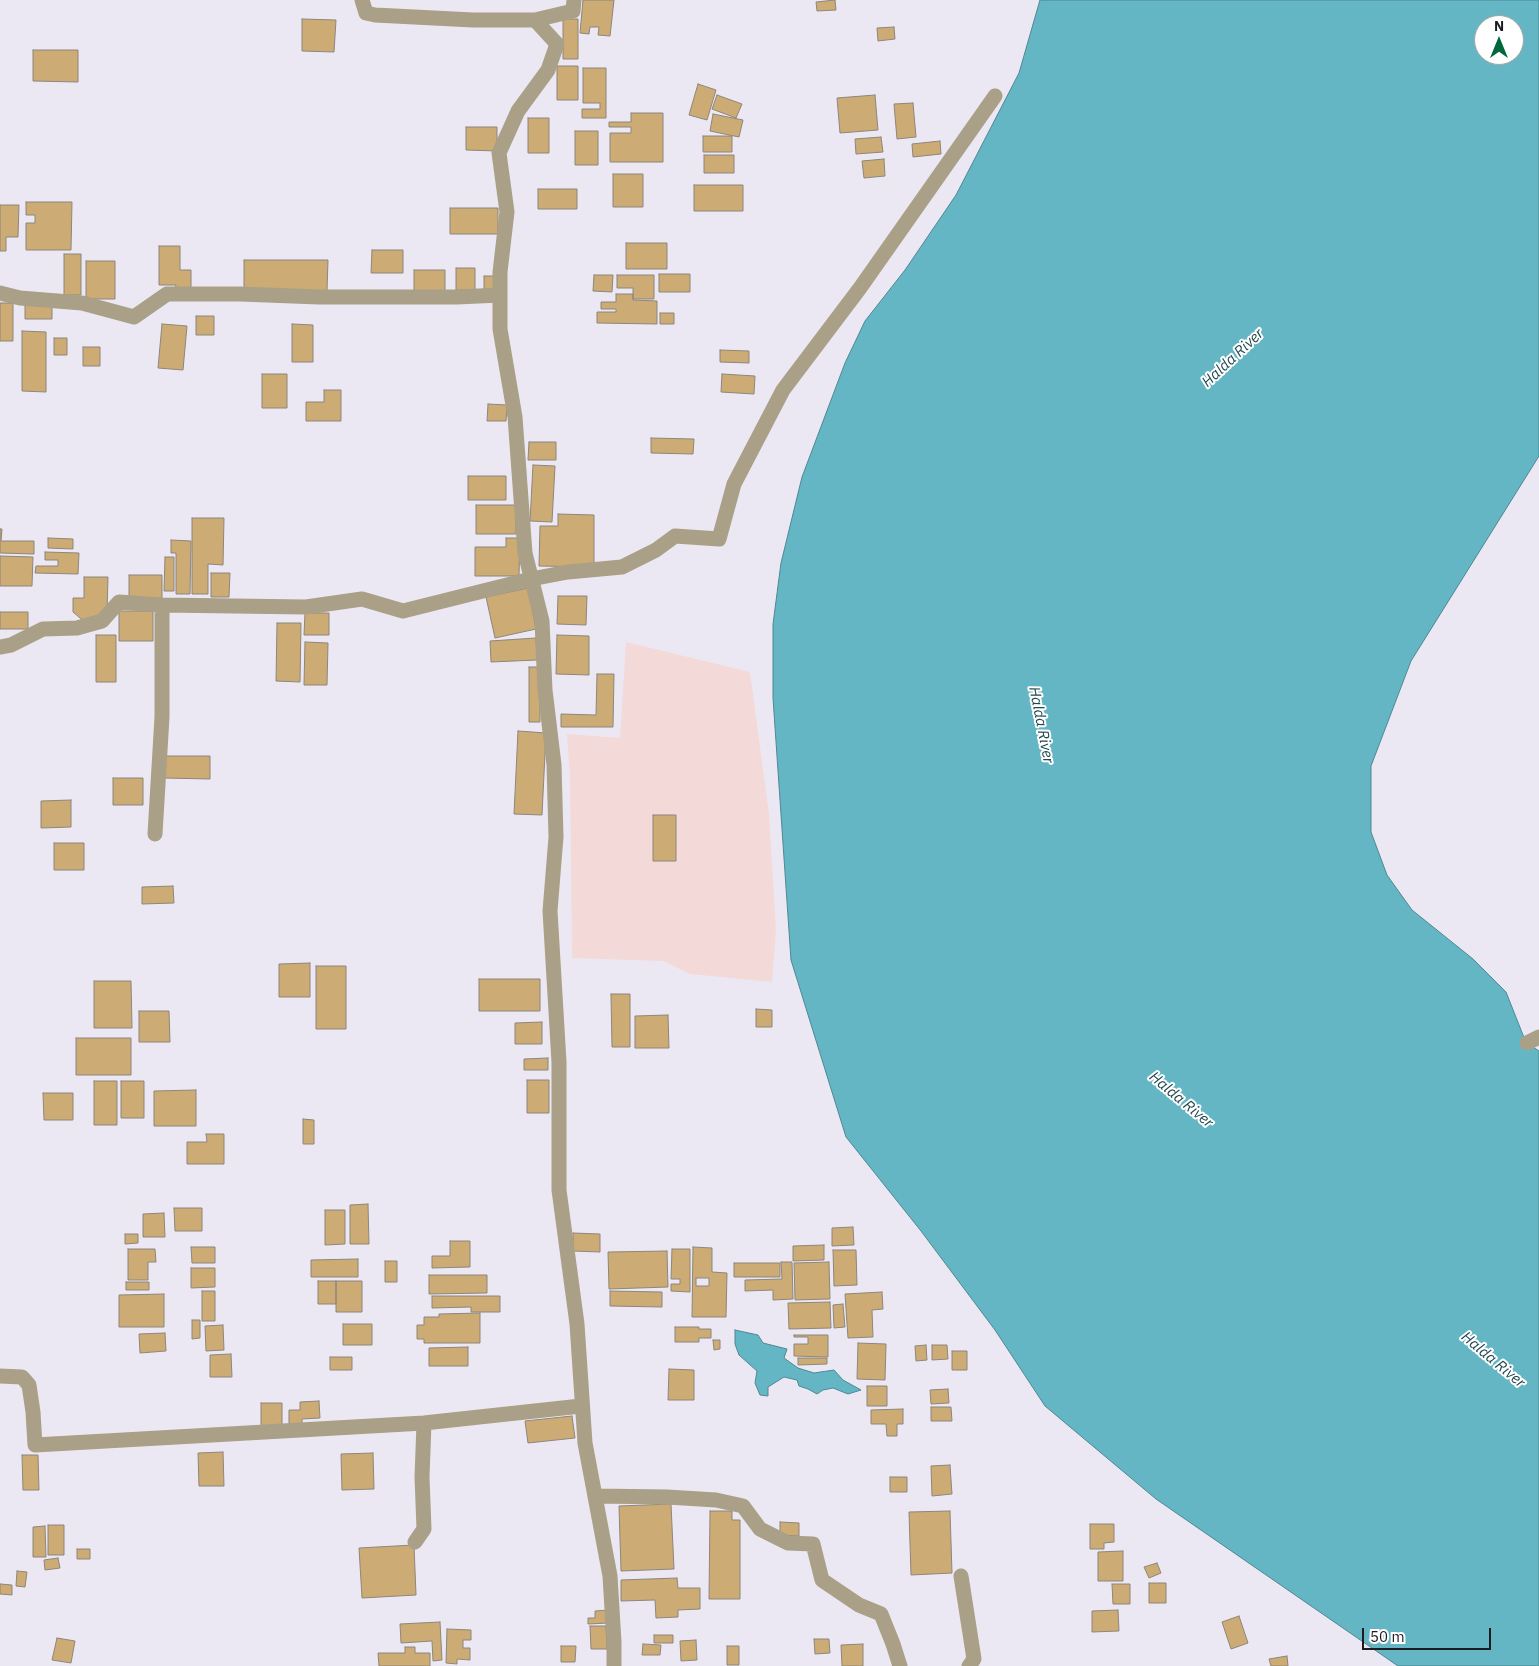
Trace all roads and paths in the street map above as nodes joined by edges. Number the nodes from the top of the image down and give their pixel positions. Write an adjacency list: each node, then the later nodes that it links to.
1 (362, 0): 3 (street)
2 (574, 0): 3 (street)
3 (534, 20): 6 (street)
4 (995, 96): 7 (street)
5 (0, 293): 6 (street)
6 (500, 295): 7 (street)
7 (531, 579): 8 (street); 12 (street)
8 (162, 605): 9 (street); 10 (street)
9 (0, 648)
10 (155, 834)
11 (0, 1376): 13 (street)
12 (581, 1406): 13 (street); 14 (street)
13 (424, 1423): 15 (street)
14 (596, 1496): 17 (street); 18 (street)
15 (415, 1542)
16 (961, 1576): 19 (street)
17 (614, 1666)
18 (900, 1666)
19 (969, 1666)

